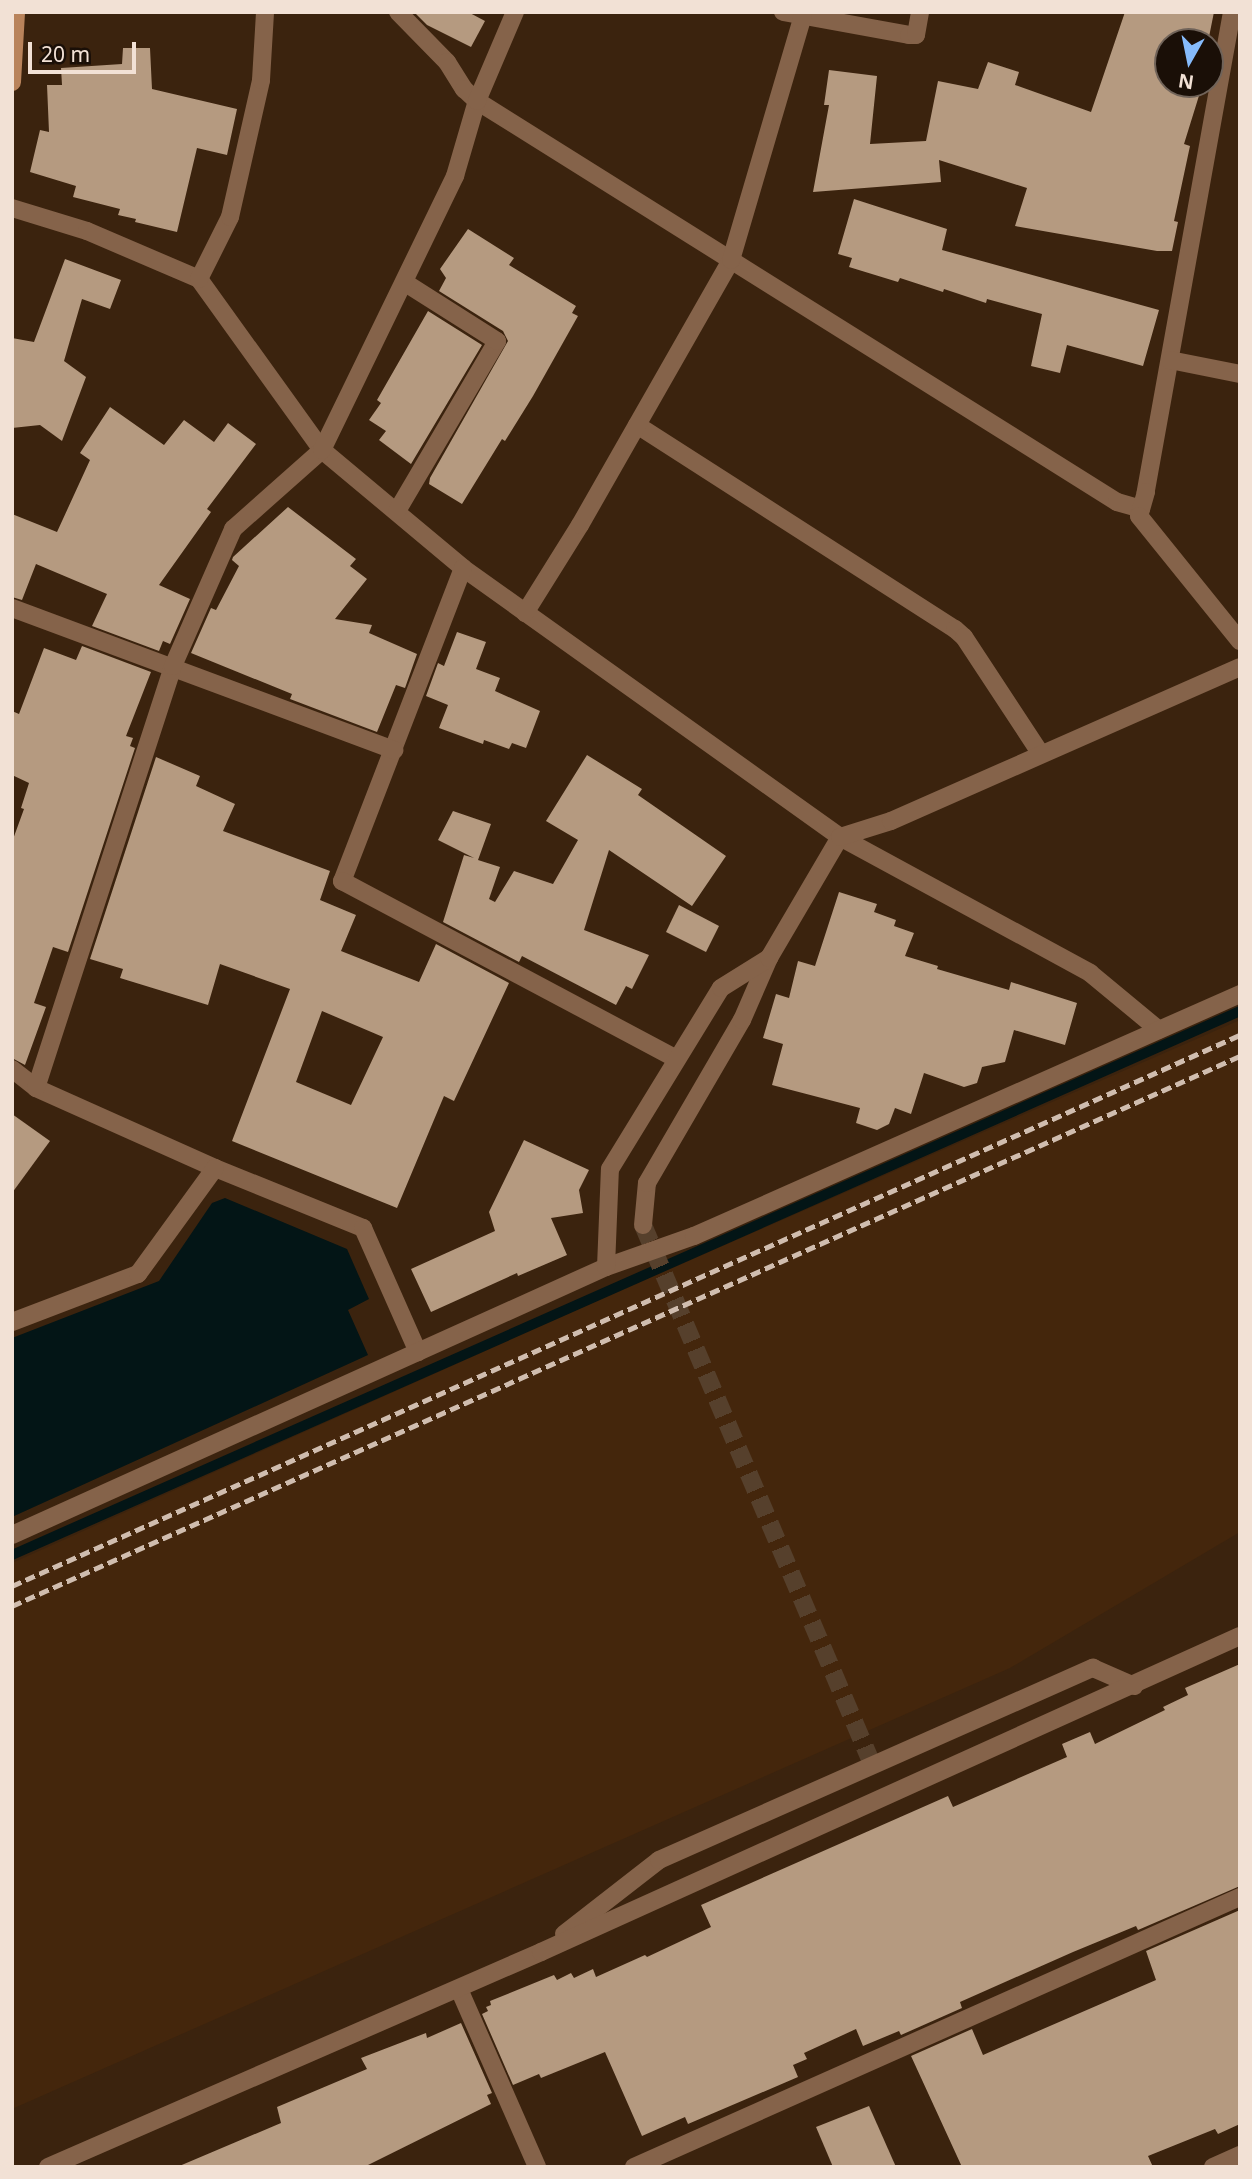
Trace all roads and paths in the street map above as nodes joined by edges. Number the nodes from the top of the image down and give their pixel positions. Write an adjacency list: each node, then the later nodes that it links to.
1 (16, 12): 9 (street)
2 (265, 12): 13 (street)
3 (398, 12): 10 (street)
4 (515, 12): 10 (street)
5 (783, 12): 8 (street)
6 (920, 12): 8 (street)
7 (1232, 12): 15 (street)
8 (803, 16): 12 (street)
9 (12, 82)
10 (477, 101): 12 (street); 14 (street)
11 (12, 208): 13 (street)
12 (731, 260): 17 (street); 19 (street)
13 (199, 279): 18 (street)
14 (404, 282): 18 (street); 20 (street)
15 (1170, 360): 16 (street); 19 (street)
16 (1240, 374)
17 (637, 425): 23 (street); 28 (street)
18 (322, 450): 20 (street); 25 (street)
19 (1141, 509): 24 (street)
20 (397, 511): 21 (street)
21 (463, 568): 23 (street); 27 (street)
22 (12, 608): 25 (street)
23 (526, 613): 29 (street)
24 (1240, 641)
25 (173, 666): 27 (street); 35 (street)
26 (1240, 667): 28 (street)
27 (394, 750): 33 (street)
28 (1041, 754): 29 (street)
29 (840, 837): 30 (street); 32 (street)
30 (769, 958): 33 (street); 37 (street)
31 (1240, 993): 32 (street)
32 (1159, 1030): 38 (street)
33 (677, 1059): 38 (street)
34 (12, 1069): 35 (street)
35 (36, 1088): 36 (street)
36 (215, 1168): 39 (street); 40 (street)
37 (643, 1225)
38 (606, 1267): 40 (street)
39 (12, 1322)
40 (418, 1352): 41 (street)
41 (12, 1535)
42 (1240, 1636): 43 (street)
43 (1134, 1686): 45 (street); 45 (street)
44 (1240, 1897): 50 (street)
45 (541, 1952): 46 (street)
46 (458, 1989): 48 (street); 49 (street)
47 (1240, 2155): 51 (street)
48 (48, 2167)
49 (537, 2167)
50 (634, 2167)
51 (1213, 2167)

